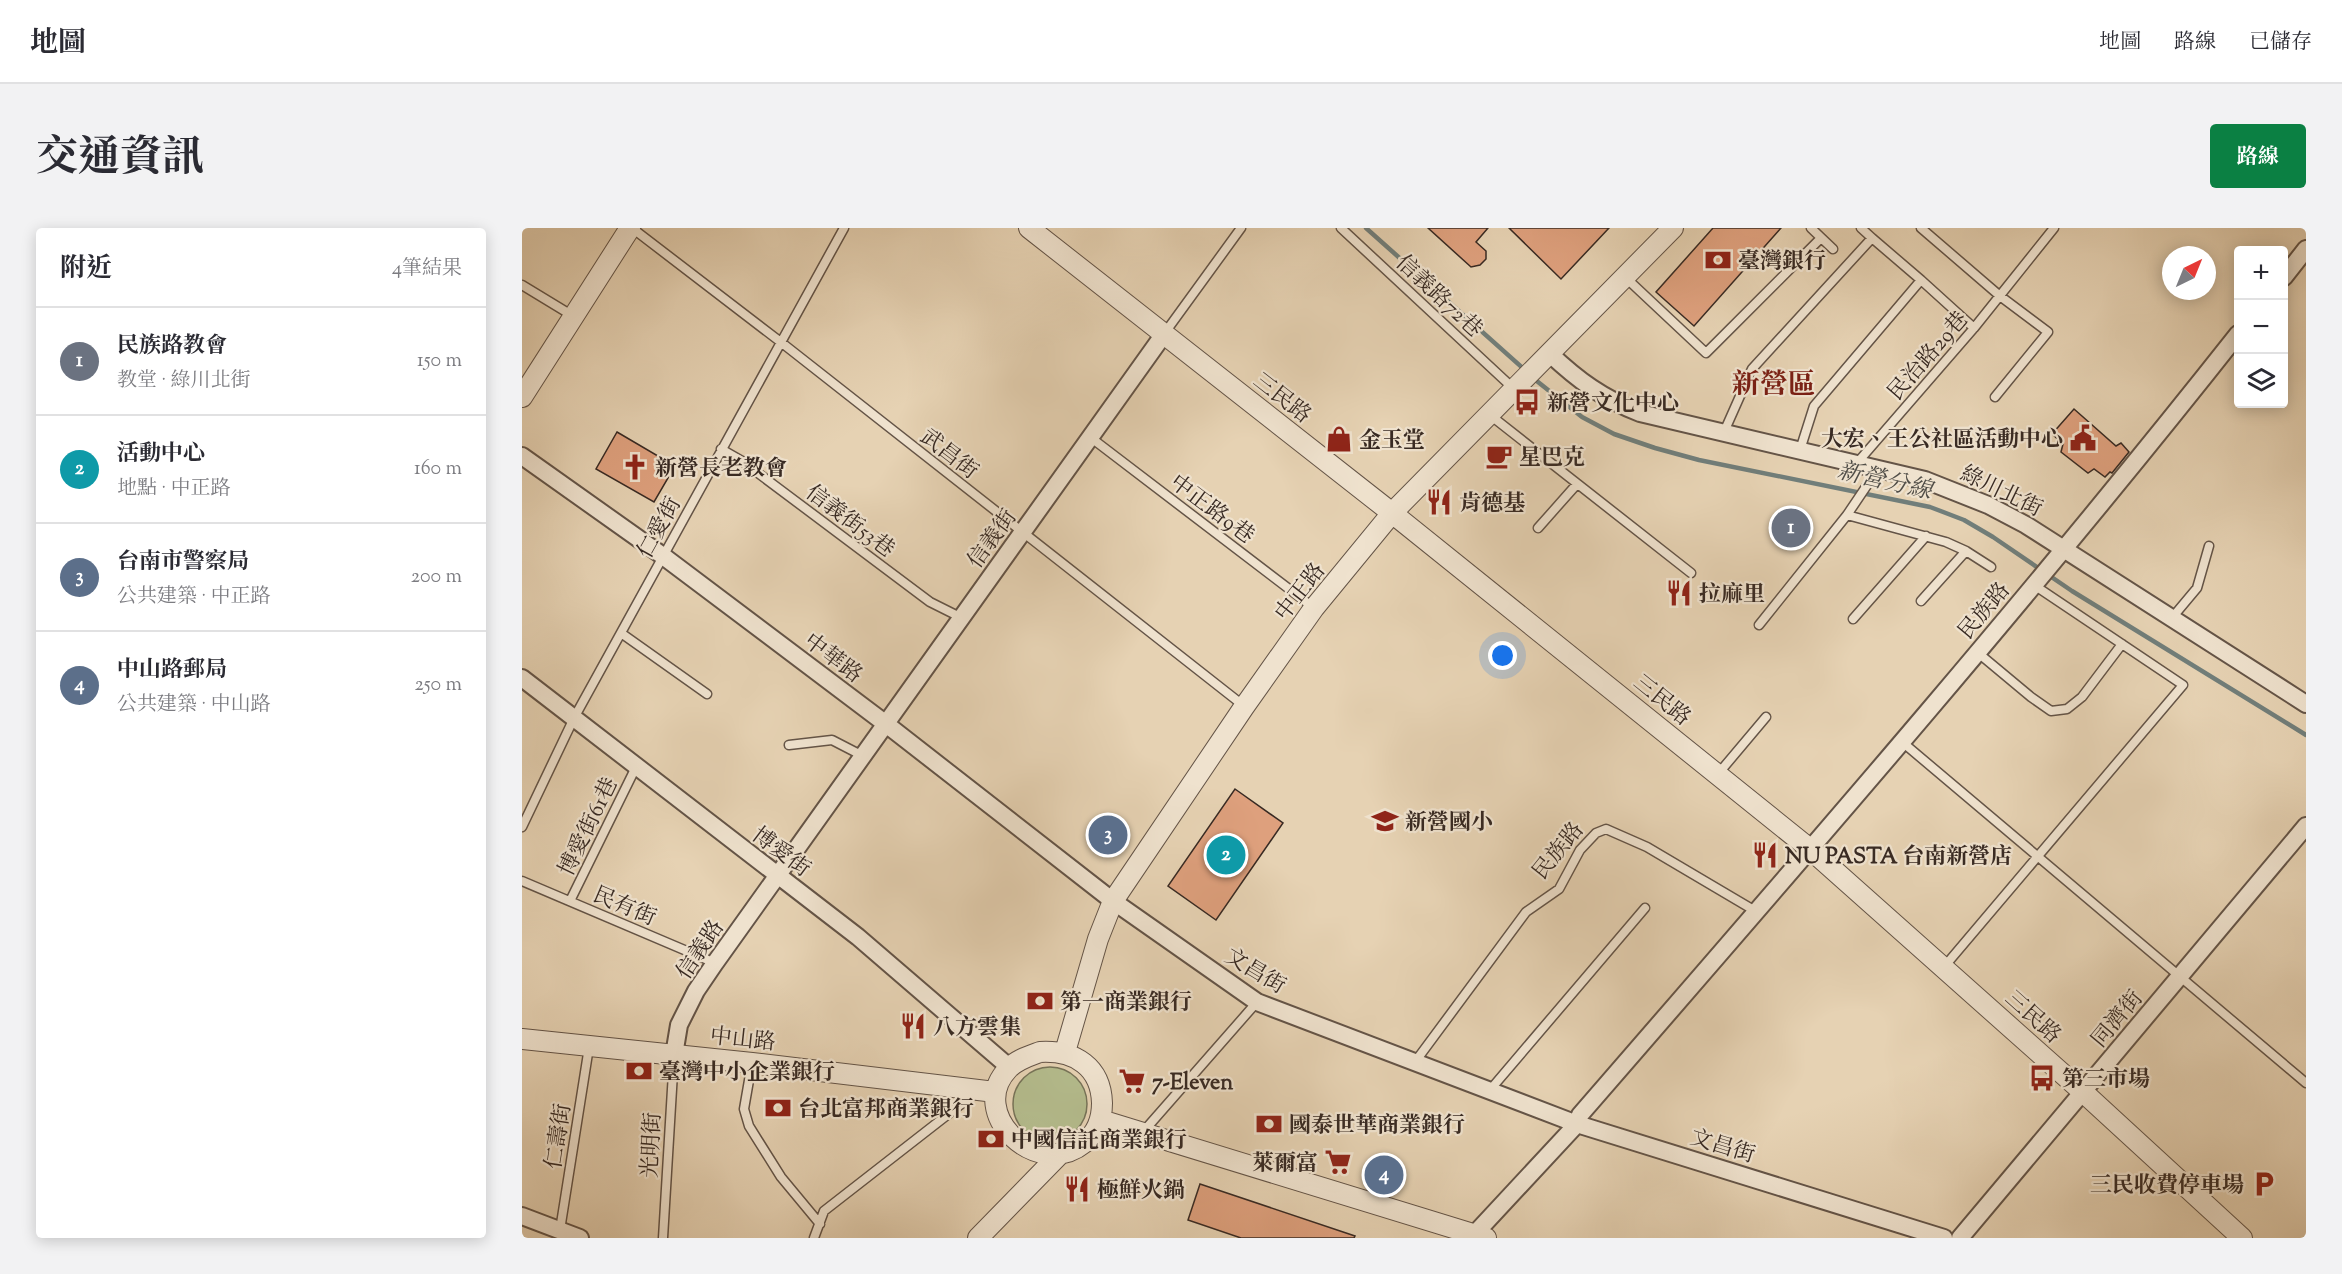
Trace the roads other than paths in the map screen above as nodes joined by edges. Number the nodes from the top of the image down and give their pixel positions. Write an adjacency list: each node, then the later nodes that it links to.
1 (631, 228): 20 (street); 24 (lane, 武昌街)
2 (844, 228): 24 (lane, 仁愛街)
3 (1029, 228): 22 (street, 三民路)
4 (1241, 228): 22 (lane, 信義街)
5 (1341, 228): 26 (lane, 信義路72巷)
6 (1672, 228): 16 (street, 中正路)
7 (1810, 228): 11 (lane)
8 (1861, 228): 12 (lane)
9 (1921, 228): 19 (lane)
10 (2054, 228): 19 (lane, 民治路29巷)
11 (1821, 238): 13 (lane); 16 (lane)
12 (1872, 238): 17 (lane); 30 (lane)
13 (1833, 249)
14 (2306, 249): 15 (street)
15 (2288, 271)
16 (1625, 278): 25 (street, 中正路)
17 (1921, 280): 21 (lane); 33 (lane)
18 (522, 285): 20 (lane)
19 (2000, 296): 21 (lane, 民治路29巷); 28 (lane)
20 (574, 317): 27 (street)
21 (1974, 328): 35 (lane, 民治路29巷)
22 (1164, 334): 31 (street, 信義街); 38 (street, 三民路)
23 (2234, 339): 46 (street)
24 (782, 343): 32 (lane, 仁愛街); 41 (lane, 武昌街)
25 (1546, 357): 26 (street, 中正路); 30 (street, 綠川北街)
26 (1517, 385): 29 (street, 中正路)
27 (522, 397)
28 (1995, 397)
29 (1489, 414): 37 (lane); 38 (street, 中正路)
30 (1724, 432): 33 (street, 綠川北街)
31 (1090, 437): 41 (street, 信義街); 51 (lane, 中正路9巷)
32 (721, 449): 45 (lane, 仁愛街); 52 (lane, 信義街53巷)
33 (1800, 450): 35 (street, 綠川北街)
34 (522, 456): 45 (street, 中華路)
35 (1857, 463): 36 (street, 綠川北街)
36 (1874, 475): 39 (lane); 46 (street, 綠川北街)
37 (1577, 484): 40 (lane); 48 (lane)
38 (1392, 513): 51 (street, 中正路); 70 (street, 三民路)
39 (1847, 515): 42 (lane); 55 (lane)
40 (1538, 528)
41 (1022, 533): 52 (street, 信義街); 62 (lane, 武昌街)
42 (1926, 536): 44 (lane); 53 (lane)
43 (2209, 546): 54 (lane)
44 (1966, 551): 47 (lane); 50 (lane)
45 (663, 556): 56 (lane, 仁愛街); 65 (street, 中華路)
46 (2059, 556): 49 (street, 民族路); 54 (street, 綠川北街)
47 (1991, 567)
48 (1691, 573)
49 (2034, 585): 57 (lane); 58 (street, 民族路)
50 (1921, 601)
51 (1314, 608): 62 (street, 中正路)
52 (962, 618): 65 (street, 信義街)
53 (1853, 619)
54 (2171, 619): 61 (street, 綠川北街)
55 (1759, 625)
56 (621, 633): 60 (lane); 64 (lane, 仁愛街)
57 (2122, 644): 58 (lane); 74 (lane)
58 (1977, 652): 66 (street, 民族路)
59 (522, 678): 64 (street, 博愛街)
60 (707, 694)
61 (2306, 704)
62 (1244, 707): 77 (street, 中正路)
63 (1766, 717): 70 (lane)
64 (574, 718): 69 (street, 博愛街); 72 (lane, 仁愛街)
65 (886, 724): 68 (street, 信義街); 77 (street, 中華路)
66 (1901, 741): 73 (street, 民族路); 74 (lane)
67 (789, 745): 68 (lane)
68 (863, 756): 75 (street, 信義街)
69 (636, 767): 75 (street, 博愛街); 78 (lane, 博愛街61巷)
70 (1718, 774): 73 (street, 三民路)
71 (2306, 826): 83 (street, 同濟街)
72 (522, 827)
73 (1810, 849): 80 (street, 民族路); 82 (street, 三民路)
74 (2038, 857): 82 (lane); 83 (lane)
75 (778, 875): 81 (street, 信義路); 91 (street, 博愛街)
76 (522, 880): 78 (lane, 民有街)
77 (1113, 901): 84 (street, 文昌街); 87 (street, 中正路)
78 (570, 902): 81 (lane, 民有街)
79 (1645, 908): 94 (lane)
80 (1757, 912): 89 (lane, 民族路); 97 (street, 民族路)
81 (715, 963): 88 (street, 信義路)
82 (1944, 968): 95 (street, 三民路)
83 (2180, 976): 92 (lane); 95 (street, 同濟街)
84 (1257, 1002): 89 (street, 文昌街); 98 (lane)
85 (522, 1039): 86 (street, 中山路)
86 (589, 1047): 88 (street, 中山路); 102 (lane, 仁壽街)
87 (1065, 1052): 91 (street); 96 (street)
88 (674, 1055): 90 (street, 中山路); 105 (lane, 光明街)
89 (1415, 1062): 94 (street, 文昌街)
90 (752, 1063): 93 (street, 中山路); 101 (lane)
91 (1009, 1067): 93 (street)
92 (2306, 1083)
93 (988, 1090): 99 (street); 101 (lane)
94 (1490, 1091): 97 (street, 文昌街)
95 (2083, 1092): 109 (street, 同濟街); 110 (street, 三民路)
96 (1101, 1120): 98 (street); 99 (street)
97 (1576, 1124): 103 (street, 民族路); 108 (street, 文昌街)
98 (1142, 1132): 103 (street)
99 (1058, 1156): 107 (street)
100 (522, 1216): 102 (street)
101 (820, 1224): 106 (lane)
102 (560, 1230): 104 (street)
103 (1477, 1237)
104 (580, 1238)
105 (663, 1238)
106 (814, 1238)
107 (978, 1238)
108 (1944, 1238)
109 (1960, 1238)
110 (2242, 1238)

